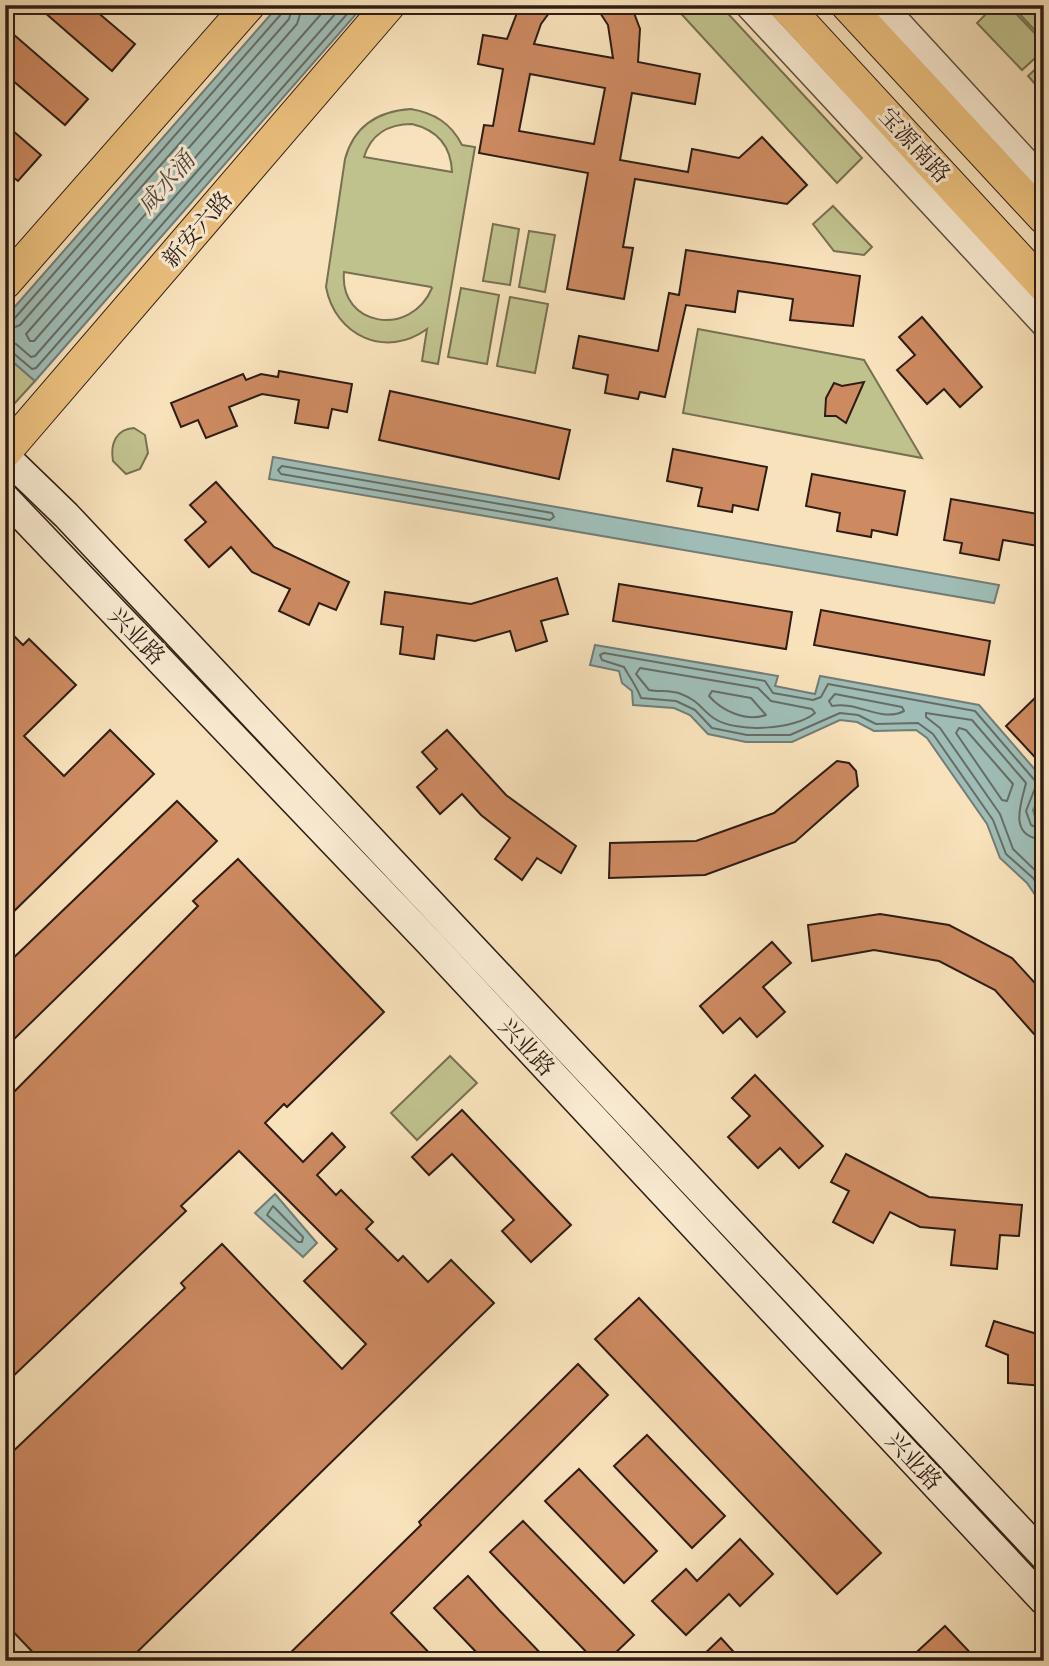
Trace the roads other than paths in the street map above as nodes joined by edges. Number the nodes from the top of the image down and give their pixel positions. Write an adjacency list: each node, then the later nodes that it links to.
1 (249, 5): 11 (main road)
2 (389, 5): 14 (main road, 新安六路)
3 (747, 5): 13 (street)
4 (785, 5): 8 (main road, 宝源南路)
5 (847, 5): 7 (main road, 宝源南路)
6 (883, 5): 9 (street)
7 (948, 114): 8 (main road); 10 (main road, 宝源南路)
8 (911, 142): 12 (main road, 宝源南路)
9 (1044, 180)
10 (1044, 218)
11 (5, 283)
12 (1044, 286)
13 (1044, 326)
14 (5, 454): 16 (main road, 兴业路)
15 (5, 498): 17 (main road, 兴业路)
16 (425, 897): 17 (main road); 18 (main road, 兴业路)
17 (405, 916): 19 (main road, 兴业路)
18 (1044, 1556)
19 (1044, 1601)

